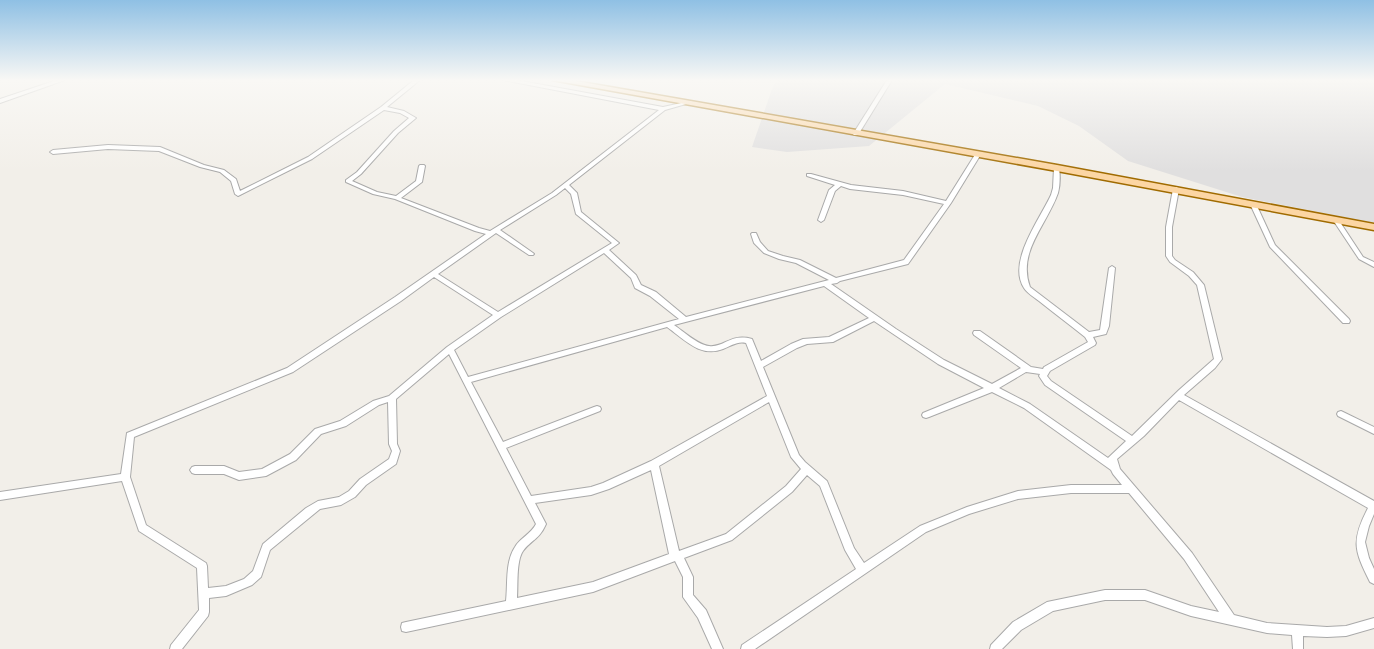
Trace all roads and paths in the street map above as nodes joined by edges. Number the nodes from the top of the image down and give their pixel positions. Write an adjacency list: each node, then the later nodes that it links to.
1 (380, 110): 7 (street)
2 (394, 110): 15 (street)
3 (661, 110): 13 (street)
4 (724, 110): 6 (main road)
5 (871, 110): 6 (street)
6 (856, 134): 8 (main road)
7 (54, 152)
8 (978, 154): 10 (main road); 16 (street)
9 (422, 166): 15 (street)
10 (1058, 168): 14 (main road); 36 (street)
11 (809, 175): 12 (street)
12 (840, 184): 16 (street); 18 (street)
13 (566, 185): 21 (street); 23 (street)
14 (1176, 190): 17 (main road); 43 (street)
15 (397, 198): 21 (street)
16 (948, 203): 28 (street)
17 (1254, 206): 19 (main road); 33 (street)
18 (821, 220)
19 (1336, 220): 20 (main road); 25 (street)
20 (1374, 227)
21 (493, 232): 24 (street); 27 (street)
22 (754, 234): 28 (street)
23 (606, 251): 30 (street); 32 (street)
24 (531, 254)
25 (1374, 265)
26 (1112, 268): 36 (street)
27 (434, 274): 30 (street); 56 (street)
28 (837, 281): 29 (street)
29 (826, 284): 31 (street); 32 (street)
30 (498, 315): 37 (street)
31 (874, 318): 38 (street); 42 (street)
32 (685, 320): 34 (street)
33 (1346, 321)
34 (668, 324): 38 (street); 41 (street)
35 (977, 332): 39 (street)
36 (1088, 335): 40 (street)
37 (450, 349): 41 (street); 45 (street)
38 (758, 366): 44 (street)
39 (1028, 369): 40 (street); 42 (street)
40 (1044, 372): 50 (street)
41 (467, 380): 51 (street)
42 (992, 388): 48 (street); 53 (street)
43 (1179, 396): 50 (street); 60 (street)
44 (771, 397): 52 (street); 55 (street)
45 (392, 398): 54 (street); 64 (street)
46 (597, 409): 51 (street)
47 (1341, 414): 49 (street)
48 (926, 415)
49 (1374, 431)
50 (1131, 440): 53 (street)
51 (502, 446): 59 (street)
52 (654, 464): 59 (street); 61 (street)
53 (1114, 467): 57 (street)
54 (195, 470)
55 (806, 470): 61 (street); 62 (street)
56 (125, 476): 58 (street); 64 (street)
57 (1131, 489): 62 (street); 66 (street)
58 (0, 496)
59 (530, 500): 65 (street)
60 (1374, 505): 63 (street)
61 (677, 557): 65 (street); 71 (street)
62 (862, 569): 72 (street)
63 (1374, 579)
64 (204, 594): 70 (street)
65 (512, 605): 68 (street)
66 (1230, 619): 69 (street); 73 (street)
67 (1374, 623): 69 (street)
68 (406, 626)
69 (1297, 630): 74 (street)
70 (175, 649)
71 (718, 649)
72 (746, 649)
73 (995, 649)
74 (1298, 649)

